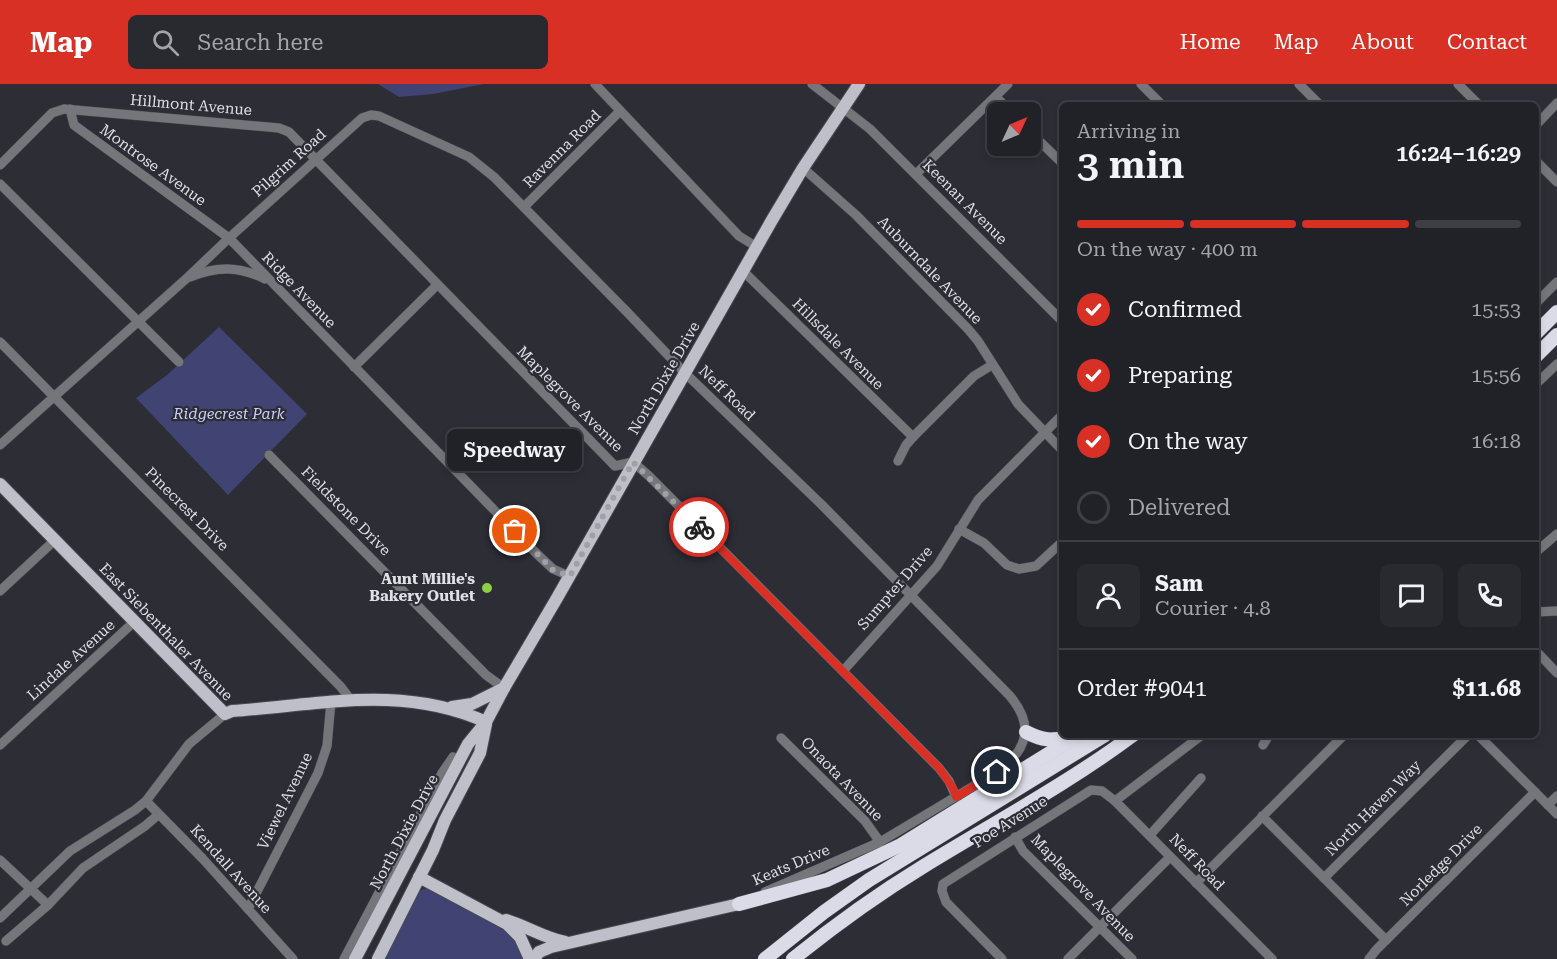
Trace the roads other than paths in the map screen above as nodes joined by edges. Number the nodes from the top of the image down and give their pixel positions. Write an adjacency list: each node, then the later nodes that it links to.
1 (595, 84): 16 (street)
2 (812, 84): 14 (street, Keenan Avenue)
3 (859, 84): 14 (main road, North Dixie Drive)
4 (1008, 84): 8 (street)
5 (1141, 84): 10 (street)
6 (1299, 84): 11 (street)
7 (1458, 84): 12 (street)
8 (996, 97): 9 (street); 25 (street)
9 (1001, 102)
10 (1159, 102)
11 (1317, 102)
12 (1476, 102)
13 (1557, 103): 18 (street)
14 (843, 108): 24 (main road, North Dixie Drive); 25 (street, Keenan Avenue)
15 (70, 109): 20 (street, Hillmont Avenue); 23 (street); 29 (street, Montrose Avenue)
16 (620, 111): 28 (street, Ravenna Road); 30 (street)
17 (371, 115): 20 (street, Pilgrim Road); 28 (street, Neff Road)
18 (1539, 122)
19 (1041, 143): 21 (street)
20 (316, 160): 29 (street, Pilgrim Road); 34 (street, Maplegrove Avenue)
21 (1059, 160)
22 (1539, 164): 26 (street)
23 (0, 165)
24 (804, 168): 30 (main road, North Dixie Drive); 46 (street, Auburndale Avenue)
25 (916, 174): 38 (street, Keenan Avenue)
26 (1557, 182)
27 (0, 184): 39 (street)
28 (524, 207): 48 (street, Neff Road)
29 (229, 238): 32 (street); 35 (street, Ridge Avenue)
30 (757, 247): 31 (main road, North Dixie Drive)
31 (743, 271): 48 (main road, North Dixie Drive); 53 (street, Hillsdale Avenue)
32 (187, 278): 35 (street); 39 (street)
33 (1557, 282): 36 (street)
34 (437, 285): 47 (street); 58 (street, Maplegrove Avenue)
35 (276, 287): 47 (street, Ridge Avenue)
36 (1539, 300)
37 (1557, 312): 40 (highway)
38 (1059, 318)
39 (137, 322): 44 (street); 50 (street)
40 (1539, 330)
41 (1557, 335): 43 (highway)
42 (0, 342): 50 (street, Pinecrest Drive)
43 (1539, 353)
44 (179, 362)
45 (1557, 364): 49 (street)
46 (992, 365): 52 (street, Auburndale Avenue); 53 (street)
47 (354, 367): 65 (street, Ridge Avenue)
48 (685, 373): 58 (main road, North Dixie Drive); 67 (street, Neff Road)
49 (1539, 381)
50 (54, 396): 54 (street); 75 (street, Pinecrest Drive)
51 (1059, 418): 52 (street, Sumpter Drive)
52 (1045, 433): 55 (street, Auburndale Avenue); 60 (street, Sumpter Drive)
53 (913, 438): 57 (street)
54 (0, 445)
55 (1059, 447)
56 (269, 455): 74 (street, Fieldstone Drive)
57 (898, 461)
58 (633, 462): 65 (main road, North Dixie Drive); 72 (street, Maplegrove Avenue)
59 (0, 484): 62 (main road, East Siebenthaler Avenue)
60 (960, 529): 63 (street); 67 (street, Sumpter Drive)
61 (1557, 534): 64 (street)
62 (55, 540): 66 (street); 70 (main road, East Siebenthaler Avenue)
63 (1059, 545)
64 (1539, 549)
65 (570, 576): 74 (main road, North Dixie Drive)
66 (0, 591)
67 (910, 594): 72 (street, Sumpter Drive); 80 (street, Neff Road)
68 (1557, 611): 69 (street)
69 (1539, 612)
70 (135, 621): 78 (main road, East Siebenthaler Avenue); 91 (street, Lindale Avenue)
71 (1539, 654): 73 (street)
72 (843, 670): 99 (street, Maplegrove Avenue)
73 (1557, 673)
74 (504, 688): 77 (main road); 79 (main road, North Dixie Drive)
75 (350, 699): 76 (main road, East Siebenthaler Avenue); 77 (main road, East Siebenthaler Avenue)
76 (331, 701): 78 (main road, East Siebenthaler Avenue); 118 (street, Viewel Avenue)
77 (444, 708): 79 (main road, East Siebenthaler Avenue)
78 (225, 714): 100 (street)
79 (486, 722): 93 (main road, North Dixie Drive); 95 (main road, North Dixie Drive)
80 (1026, 732): 82 (highway); 99 (street, Keats Drive)
81 (781, 738): 108 (street, Onaota Avenue)
82 (1063, 738)
83 (1074, 738): 117 (highway)
84 (1100, 738): 132 (highway)
85 (1129, 738): 133 (highway)
86 (1198, 738): 101 (street)
87 (1267, 738): 92 (street)
88 (1341, 738): 105 (street)
89 (1465, 738): 112 (street, North Haven Way)
90 (1481, 738): 97 (street)
91 (0, 745)
92 (1263, 745)
93 (459, 760): 95 (main road); 114 (main road, North Dixie Drive)
94 (1201, 778): 106 (street)
95 (462, 787): 111 (main road, North Dixie Drive)
96 (1098, 789): 101 (street, Neff Road); 107 (street, Poe Avenue)
97 (1535, 792): 102 (street); 123 (street, Norledge Drive)
98 (1557, 796): 102 (street)
99 (956, 797): 108 (street, Keats Drive)
100 (146, 801): 103 (street, Kendall Avenue); 115 (street)
101 (1115, 801): 106 (street, Neff Road)
102 (1548, 805): 104 (street)
103 (158, 814): 116 (street); 118 (street, Kendall Avenue)
104 (1557, 814)
105 (1262, 816): 112 (street); 113 (street)
106 (1150, 834): 109 (street, Neff Road)
107 (1015, 837): 122 (street, Maplegrove Avenue); 134 (street, Poe Avenue)
108 (880, 842): 117 (street, Keats Drive)
109 (1170, 857): 113 (street, Neff Road); 122 (street)
110 (0, 860): 115 (street)
111 (419, 878): 120 (main road, Keats Drive); 126 (main road, North Dixie Drive)
112 (1324, 878): 123 (street)
113 (1196, 882): 137 (street, Neff Road)
114 (387, 887): 121 (main road, North Dixie Drive); 126 (main road); 128 (street)
115 (31, 890): 116 (street); 119 (street)
116 (48, 904): 124 (street)
117 (739, 904): 125 (main road, Keats Drive)
118 (248, 909): 127 (street, Kendall Avenue)
119 (0, 918)
120 (497, 918): 125 (main road); 131 (main road, Keats Drive)
121 (372, 924): 129 (main road, North Dixie Drive); 130 (main road)
122 (1100, 927): 135 (street); 136 (street, Maplegrove Avenue)
123 (1386, 940): 138 (street, Norledge Drive)
124 (6, 941)
125 (569, 942): 131 (main road, Keats Drive)
126 (381, 953)
127 (293, 959)
128 (344, 959)
129 (354, 959)
130 (364, 959)
131 (532, 959)
132 (765, 959)
133 (793, 959)
134 (1002, 959)
135 (1068, 959)
136 (1132, 959)
137 (1272, 959)
138 (1369, 959)

